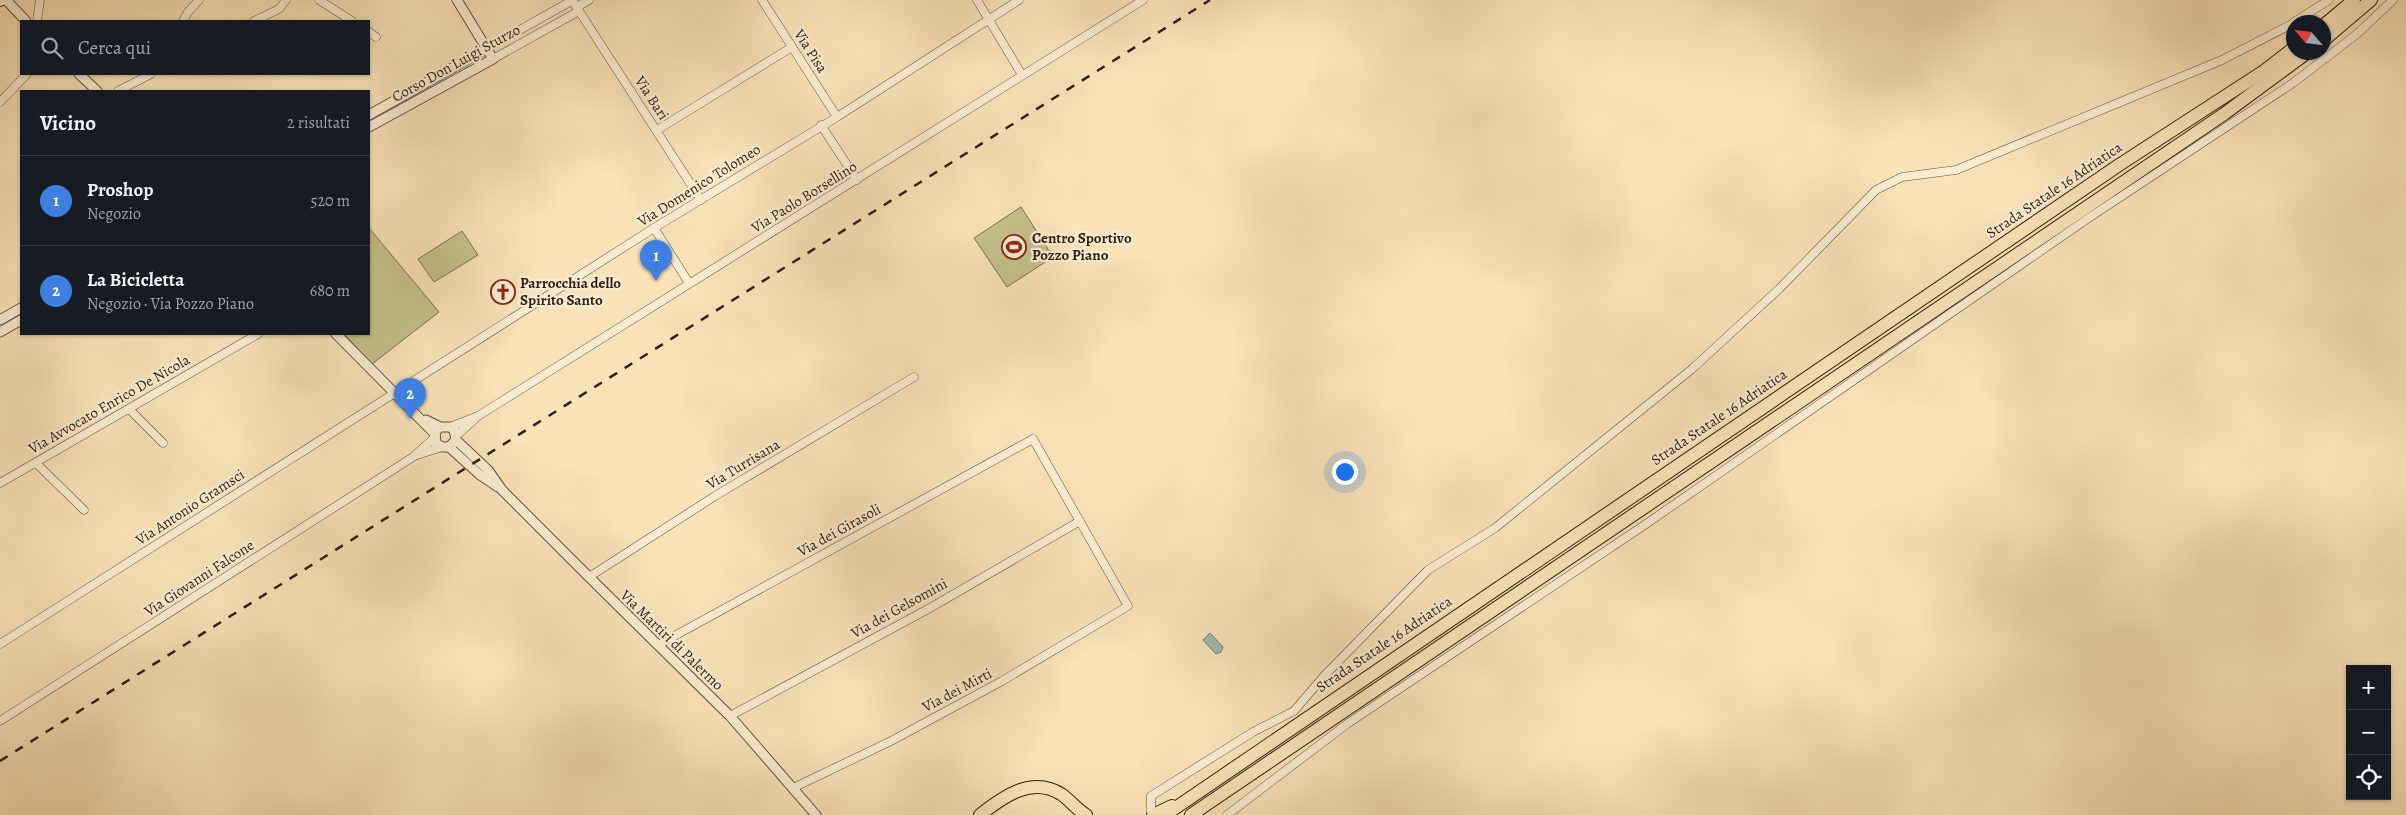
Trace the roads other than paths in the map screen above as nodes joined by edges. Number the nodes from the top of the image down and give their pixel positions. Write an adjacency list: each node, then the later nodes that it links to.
1 (6, 0): 20 (street)
2 (40, 0): 21 (street)
3 (199, 0): 22 (street)
4 (286, 0): 23 (street)
5 (319, 0): 24 (street)
6 (457, 0): 28 (street)
7 (589, 0): 16 (street, Corso Don Luigi Sturzo)
8 (762, 0): 27 (street, Via Pisa)
9 (977, 0): 18 (street)
10 (1019, 0): 18 (street, Via Domenico Tolomeo)
11 (1144, 0): 35 (street, Via Paolo Borsellino)
12 (2329, 0): 17 (street)
13 (2354, 0): 19 (highway)
14 (2371, 0): 26 (highway)
15 (2393, 0): 80 (street)
16 (575, 5): 28 (street, Corso Don Luigi Sturzo); 30 (street, Corso Don Luigi Sturzo); 43 (street, Via Bari)
17 (2306, 15)
18 (988, 19): 35 (street); 40 (street, Via Domenico Tolomeo)
19 (2331, 19)
20 (25, 20)
21 (37, 20)
22 (184, 20)
23 (256, 20)
24 (350, 20)
25 (2286, 27): 75 (street)
26 (2331, 34)
27 (792, 47): 40 (street, Via Pisa); 43 (street)
28 (486, 49): 30 (street); 39 (street, Corso Don Luigi Sturzo)
29 (2286, 54): 73 (highway, Strada Statale 16 Adriatica)
30 (493, 59): 42 (street, Corso Don Luigi Sturzo)
31 (2297, 60): 79 (highway)
32 (25, 75): 38 (street)
33 (80, 75): 36 (street)
34 (149, 75): 37 (street)
35 (1022, 76): 44 (street, Via Paolo Borsellino)
36 (96, 90)
37 (120, 90)
38 (0, 102)
39 (370, 114)
40 (837, 117): 41 (street, Via Domenico Tolomeo)
41 (821, 125): 44 (street); 45 (street, Via Domenico Tolomeo)
42 (370, 126)
43 (657, 130): 45 (street, Via Bari)
44 (857, 180): 47 (street, Via Paolo Borsellino)
45 (701, 200): 46 (street, Via Domenico Tolomeo)
46 (654, 228): 47 (street); 55 (street, Via Domenico Tolomeo)
47 (689, 283): 57 (street, Via Paolo Borsellino)
48 (20, 309): 49 (street)
49 (0, 320)
50 (20, 321): 51 (street)
51 (0, 332)
52 (256, 335): 56 (street, Via Avvocato Enrico De Nicola)
53 (337, 335): 55 (street)
54 (914, 377): 67 (street, Via Turrisana)
55 (394, 393): 59 (street); 68 (street, Via Antonio Gramsci)
56 (129, 409): 61 (street); 63 (street, Via Avvocato Enrico De Nicola)
57 (478, 416): 58 (street, Via Paolo Borsellino); 60 (street, Via Paolo Borsellino)
58 (450, 427): 59 (street); 60 (street)
59 (436, 433): 60 (street); 62 (street, Via Giovanni Falcone)
60 (451, 442): 62 (street, Via Giovanni Falcone); 67 (street, Via Martiri di Palermo)
61 (163, 443)
62 (413, 457): 71 (street, Via Giovanni Falcone)
63 (36, 463): 64 (street, Via Avvocato Enrico De Nicola); 65 (street)
64 (0, 483)
65 (84, 510)
66 (1080, 521): 69 (street, Via dei Girasoli); 70 (street, Via dei Gelsomini); 72 (street, Via dei Mirti)
67 (588, 577): 69 (street, Via Martiri di Palermo)
68 (0, 644)
69 (658, 645): 70 (street, Via Martiri di Palermo)
70 (730, 716): 72 (street, Via Martiri di Palermo)
71 (0, 722)
72 (793, 788): 76 (street, Via Martiri di Palermo)
73 (1190, 798): 75 (highway); 78 (highway, Strada Statale 16 Adriatica)
74 (1081, 813): 77 (highway)
75 (1152, 813)
76 (816, 815)
77 (980, 815)
78 (1164, 815)
79 (1191, 815)
80 (1227, 815)

